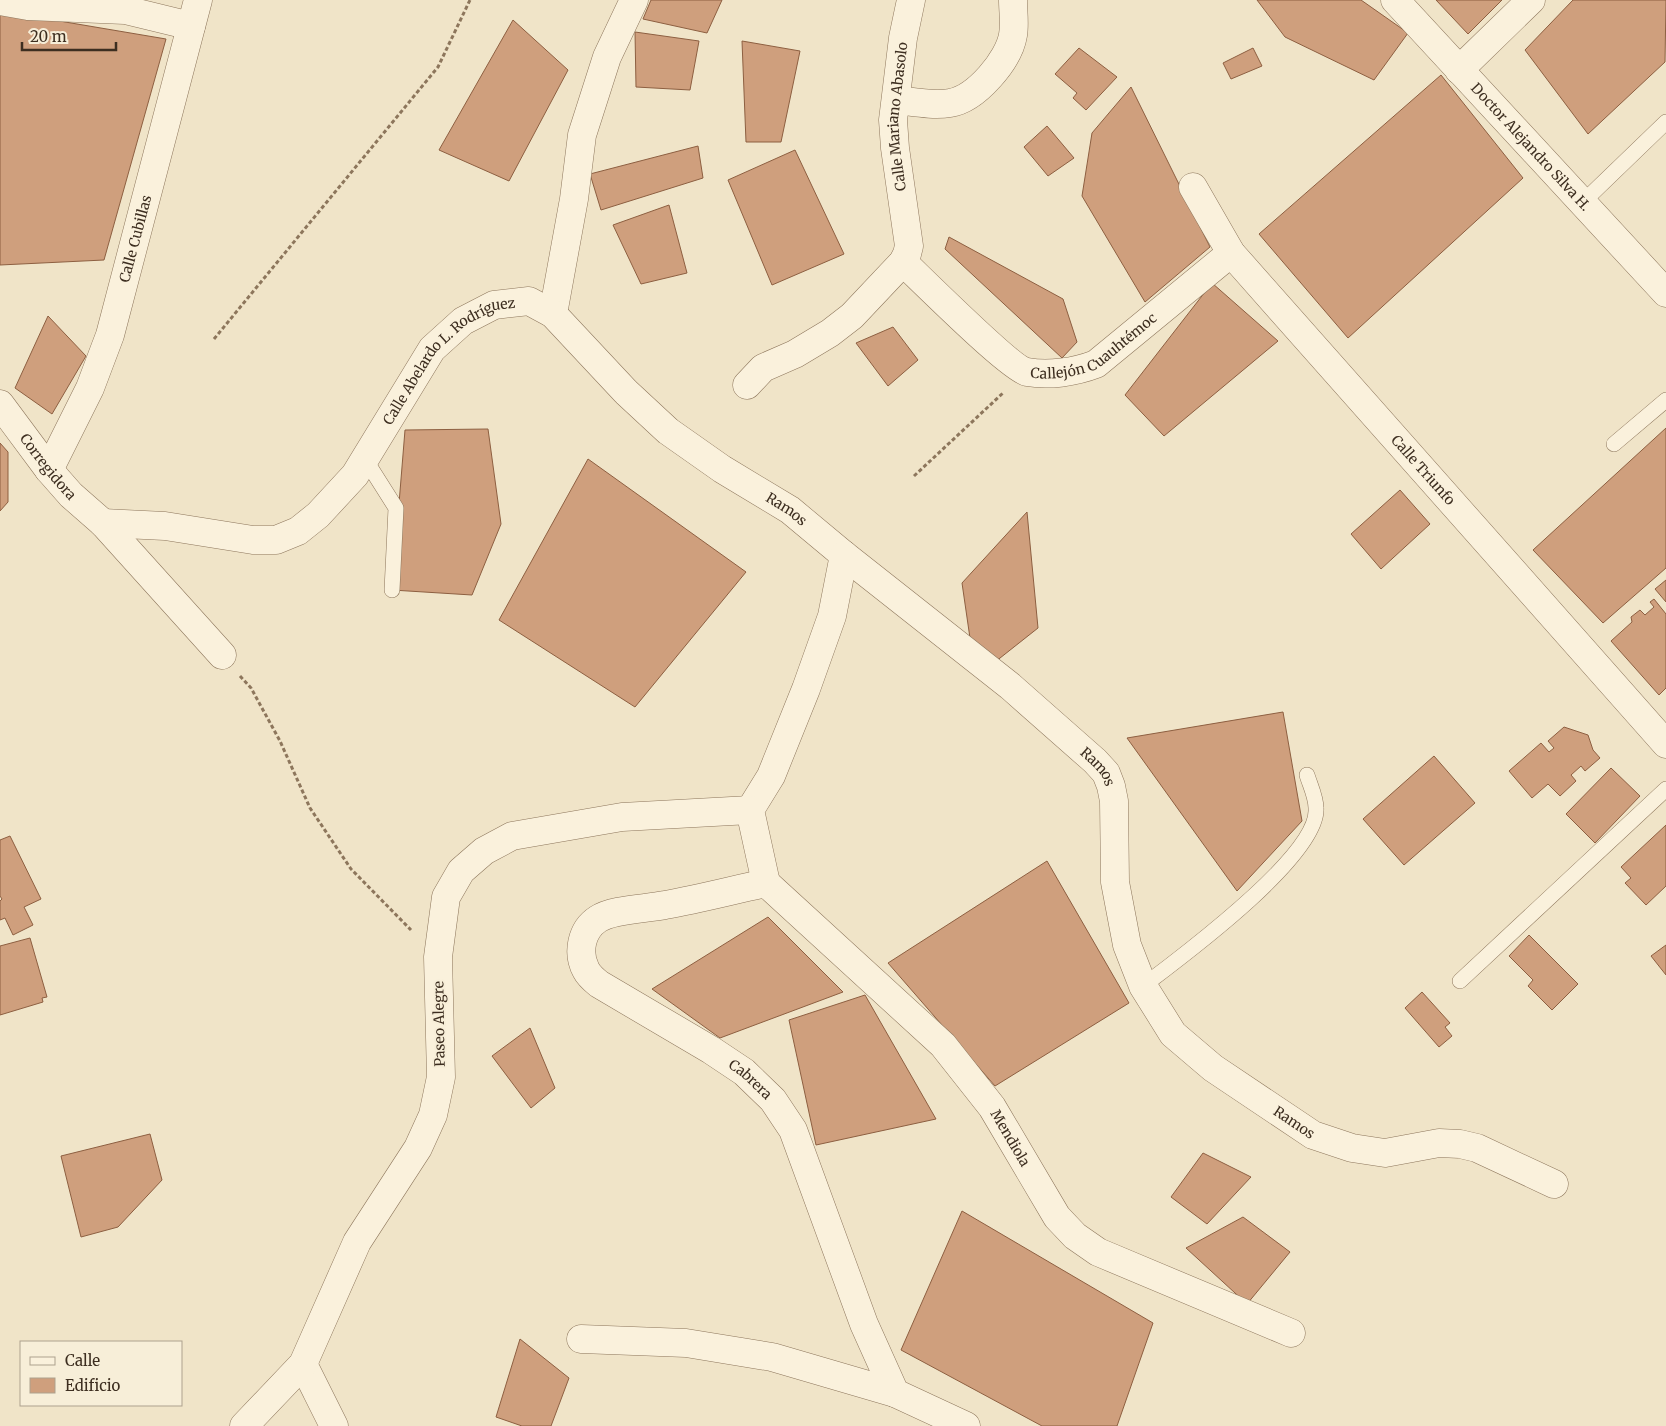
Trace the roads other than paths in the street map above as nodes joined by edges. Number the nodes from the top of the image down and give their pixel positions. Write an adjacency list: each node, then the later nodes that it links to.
1 (198, 0): 8 (street, Calle Cubillas)
2 (634, 0): 17 (street)
3 (911, 0): 10 (street, Calle Mariano Abasolo)
4 (1013, 0): 10 (street)
5 (1395, 0): 9 (street, Doctor Alejandro Silva H.)
6 (1531, 0): 9 (street)
7 (0, 1): 8 (street)
8 (191, 26): 23 (street, Calle Cubillas)
9 (1459, 70): 13 (street, Doctor Alejandro Silva H.)
10 (896, 100): 15 (street, Calle Mariano Abasolo)
11 (1666, 122): 13 (lane)
12 (1193, 187): 14 (street, Calle Triunfo)
13 (1582, 203): 16 (street, Doctor Alejandro Silva H.)
14 (1231, 253): 15 (street, Callejón Cuauhtémoc); 28 (street, Calle Triunfo)
15 (903, 262): 18 (street)
16 (1666, 293)
17 (554, 314): 22 (street, Calle Abelardo L. Rodríguez); 25 (street, Ramos)
18 (747, 385)
19 (1666, 400): 21 (lane)
20 (0, 404): 23 (street, Corregidora)
21 (1614, 444)
22 (365, 460): 24 (street, Calle Abelardo L. Rodríguez); 26 (lane)
23 (49, 470): 24 (street, Corregidora)
24 (104, 523): 27 (street, Corregidora)
25 (844, 555): 31 (street); 34 (street, Ramos)
26 (392, 590)
27 (222, 655)
28 (1666, 744)
29 (1307, 775): 34 (lane)
30 (1666, 789): 33 (lane)
31 (750, 810): 32 (street); 38 (street, Paseo Alegre)
32 (766, 883): 36 (street, Mendiola); 39 (street, Cabrera)
33 (1460, 981)
34 (1143, 986): 35 (street, Ramos)
35 (1554, 1184)
36 (1291, 1333)
37 (581, 1339): 39 (street)
38 (303, 1364): 40 (street, Paseo Alegre); 41 (street)
39 (895, 1393): 42 (street)
40 (244, 1426)
41 (334, 1426)
42 (966, 1426)

